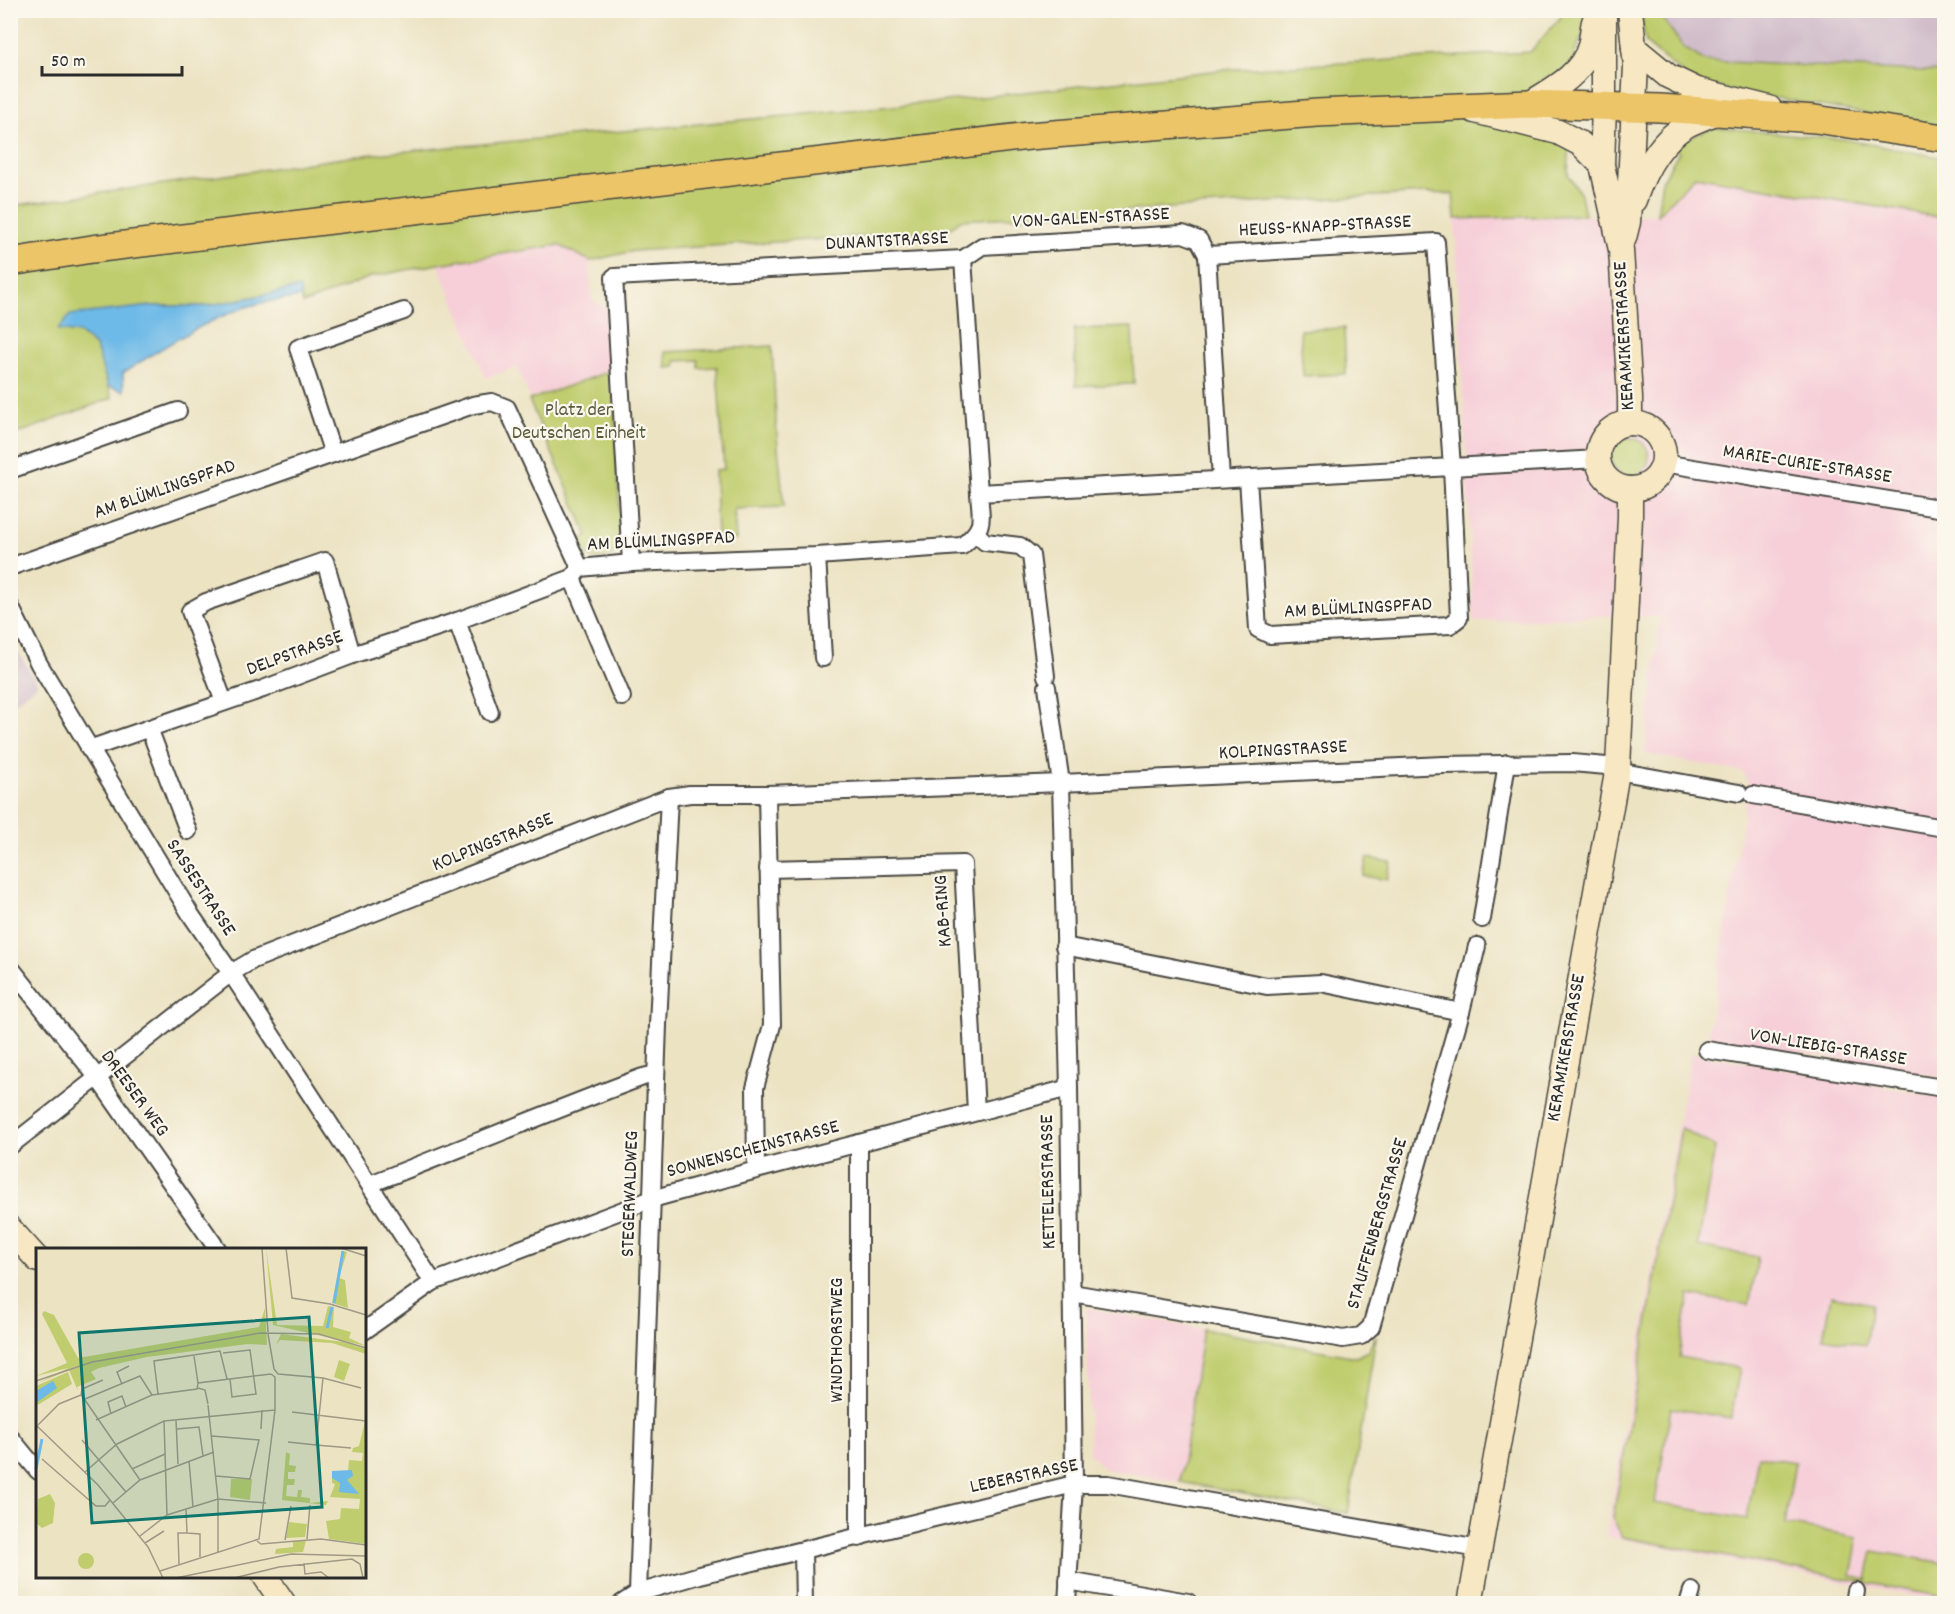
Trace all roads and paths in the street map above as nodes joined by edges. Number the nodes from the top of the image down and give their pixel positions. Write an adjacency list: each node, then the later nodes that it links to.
1 (1595, 10): 5 (street)
2 (1604, 10): 7 (street, KERAMIKERSTRASSE)
3 (1630, 10): 4 (street, KERAMIKERSTRASSE)
4 (1634, 48): 8 (street, KERAMIKERSTRASSE); 10 (street)
5 (1529, 104): 6 (main road); 7 (main road)
6 (1452, 106): 12 (street); 17 (main road)
7 (1604, 106): 8 (main road); 12 (street, KERAMIKERSTRASSE)
8 (1633, 108): 9 (main road); 13 (street, KERAMIKERSTRASSE)
9 (1718, 112): 10 (main road); 13 (street)
10 (1815, 119): 11 (main road)
11 (1944, 138)
12 (1602, 165): 14 (street, KERAMIKERSTRASSE)
13 (1628, 222): 14 (street, KERAMIKERSTRASSE)
14 (1621, 250): 20 (street, KERAMIKERSTRASSE)
15 (1207, 255): 16 (street, VON-GALEN-STRASSE); 24 (street, HEUSS-KNAPP-STRASSE); 26 (street)
16 (963, 260): 29 (street, DUNANTSTRASSE); 33 (street, DUNANTSTRASSE)
17 (10, 262)
18 (404, 311): 21 (street)
19 (178, 411): 25 (street)
20 (1630, 423): 22 (street, KERAMIKERSTRASSE); 23 (street, KERAMIKERSTRASSE)
21 (333, 454): 34 (street, AM BLÜMLINGSPFAD); 35 (street, AM BLÜMLINGSPFAD)
22 (1598, 459): 24 (street); 28 (street)
23 (1663, 463): 28 (street); 30 (street, MARIE-CURIE-STRASSE)
24 (1452, 467): 27 (street); 27 (street, AM BLÜMLINGSPFAD)
25 (10, 470)
26 (1221, 479): 27 (street); 29 (street)
27 (1248, 479)
28 (1630, 489): 46 (street, KERAMIKERSTRASSE)
29 (978, 493): 31 (street)
30 (1944, 509)
31 (977, 534): 32 (street, AM BLÜMLINGSPFAD); 47 (street)
32 (816, 556): 33 (street, AM BLÜMLINGSPFAD); 39 (street)
33 (631, 563): 35 (street, AM BLÜMLINGSPFAD)
34 (10, 567)
35 (576, 573): 37 (street, DELPSTRASSE); 40 (street)
36 (10, 606): 44 (street, SASSESTRASSE)
37 (457, 621): 38 (street, DELPSTRASSE); 42 (street)
38 (352, 655): 41 (street, DELPSTRASSE); 41 (street)
39 (823, 658)
40 (622, 697)
41 (224, 702): 43 (street, DELPSTRASSE)
42 (490, 712)
43 (149, 728): 44 (street, DELPSTRASSE); 51 (street)
44 (89, 749): 57 (street, SASSESTRASSE)
45 (1507, 763): 46 (street, KOLPINGSTRASSE); 47 (street, KOLPINGSTRASSE); 53 (street)
46 (1617, 769): 50 (street, KOLPINGSTRASSE); 80 (street, KERAMIKERSTRASSE)
47 (1061, 783): 48 (street, KOLPINGSTRASSE); 54 (street, KETTELERSTRASSE)
48 (767, 794): 49 (street, KOLPINGSTRASSE); 52 (street)
49 (669, 796): 57 (street, KOLPINGSTRASSE); 60 (street, STEGERWALDWEG)
50 (1944, 828)
51 (188, 831)
52 (768, 869): 64 (street, KAB-RING); 67 (street)
53 (1482, 919)
54 (1064, 946): 58 (street); 63 (street, KETTELERSTRASSE)
55 (1477, 946): 58 (street, STAUFFENBERGSTRASSE)
56 (10, 967): 61 (street, DREESER WEG)
57 (231, 973): 61 (street, KOLPINGSTRASSE); 68 (street, SASSESTRASSE)
58 (1461, 1012): 74 (street, STAUFFENBERGSTRASSE)
59 (1707, 1050): 62 (street, VON-LIEBIG-STRASSE)
60 (656, 1074): 68 (street); 69 (street, STEGERWALDWEG)
61 (98, 1077): 66 (street, KOLPINGSTRASSE); 71 (street, DREESER WEG)
62 (1944, 1086)
63 (1070, 1088): 64 (street, SONNENSCHEINSTRASSE); 74 (street, KETTELERSTRASSE)
64 (976, 1112): 65 (street, SONNENSCHEINSTRASSE)
65 (859, 1143): 67 (street, SONNENSCHEINSTRASSE); 79 (street, WINDTHORSTWEG)
66 (10, 1146)
67 (756, 1170): 69 (street, SONNENSCHEINSTRASSE)
68 (370, 1184): 73 (street, SASSESTRASSE)
69 (652, 1199): 73 (street, SONNENSCHEINSTRASSE); 84 (street, STEGERWALDWEG)
70 (10, 1229): 72 (street)
71 (217, 1248)
72 (36, 1258)
73 (433, 1282): 75 (street, SONNENSCHEINSTRASSE)
74 (1072, 1293): 78 (street, KETTELERSTRASSE)
75 (366, 1330)
76 (10, 1437): 77 (street)
77 (36, 1469)
78 (1074, 1484): 79 (street, LEBERSTRASSE); 80 (street, LEBERSTRASSE); 83 (street, KETTELERSTRASSE)
79 (859, 1538): 81 (street, LEBERSTRASSE)
80 (1479, 1549): 90 (street, KERAMIKERSTRASSE)
81 (803, 1551): 84 (street, LEBERSTRASSE); 88 (street)
82 (266, 1578): 86 (street)
83 (1068, 1581): 85 (street); 89 (street, KETTELERSTRASSE)
84 (638, 1593): 87 (street, LEBERSTRASSE)
85 (1188, 1602)
86 (284, 1604)
87 (621, 1604)
88 (804, 1604)
89 (1067, 1604)
90 (1470, 1604)

